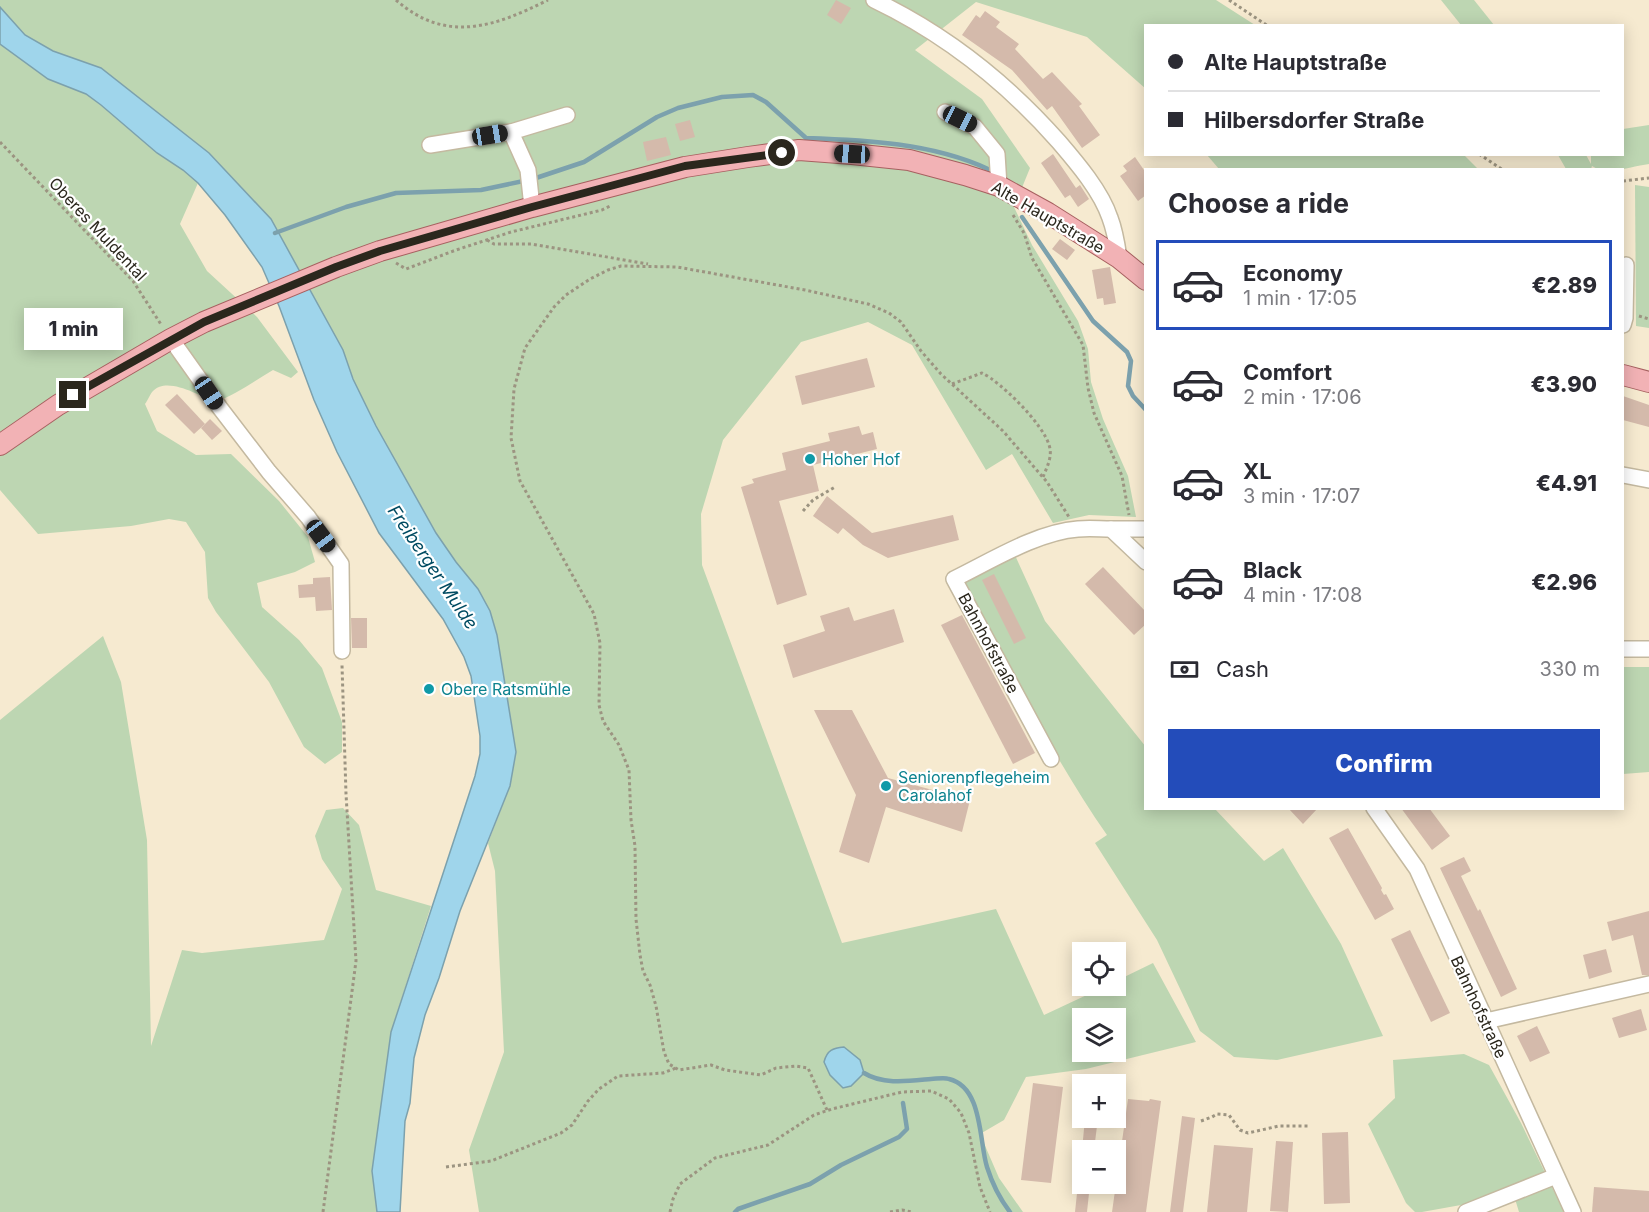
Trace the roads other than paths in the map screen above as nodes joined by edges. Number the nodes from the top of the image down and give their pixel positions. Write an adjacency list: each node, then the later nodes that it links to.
1 (874, 0): 8 (street)
2 (945, 112): 6 (street)
3 (567, 115): 4 (street)
4 (511, 132): 5 (street); 7 (street)
5 (430, 145)
6 (999, 186): 7 (main road, Alte Hauptstraße); 8 (main road, Alte Hauptstraße)
7 (532, 207): 12 (main road, Alte Hauptstraße)
8 (1119, 258): 10 (main road, Alte Hauptstraße)
9 (1626, 265): 11 (street)
10 (1144, 278)
11 (1624, 322)
12 (171, 339): 15 (main road, Alte Hauptstraße); 23 (street)
13 (1624, 375): 14 (main road)
14 (1649, 382)
15 (0, 445)
16 (1624, 475): 17 (street)
17 (1649, 480)
18 (1111, 529): 19 (street, Bahnhofstraße); 20 (street); 24 (street, Bahnhofstraße)
19 (1144, 529)
20 (1144, 560)
21 (1624, 649): 22 (street)
22 (1649, 650)
23 (342, 651)
24 (1051, 759)
25 (1375, 810): 27 (street, Bahnhofstraße)
26 (1649, 984): 27 (street)
27 (1486, 1021): 28 (street, Bahnhofstraße)
28 (1556, 1176): 29 (street); 30 (street, Bahnhofstraße)
29 (1466, 1212)
30 (1573, 1212)

